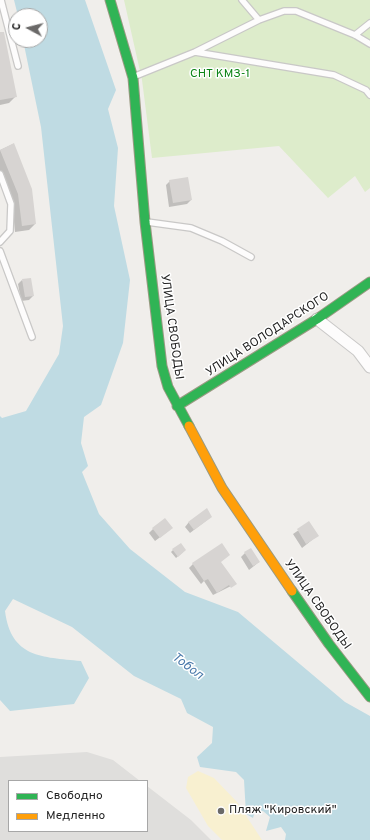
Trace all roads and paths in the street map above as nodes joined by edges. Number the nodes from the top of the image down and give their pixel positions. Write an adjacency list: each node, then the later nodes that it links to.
1 (1, 0): 9 (lane)
2 (110, 0): 10 (street, УЛИЦА СВОБОДЫ)
3 (242, 0): 4 (lane)
4 (259, 20): 6 (lane); 8 (lane)
5 (370, 23): 6 (lane)
6 (355, 35): 7 (lane)
7 (370, 44)
8 (195, 52): 10 (lane); 11 (lane)
9 (18, 66)
10 (133, 78): 13 (street, УЛИЦА СВОБОДЫ)
11 (370, 95)
12 (0, 174): 14 (lane)
13 (145, 222): 16 (lane); 21 (street, УЛИЦА СВОБОДЫ)
14 (0, 242)
15 (0, 251): 19 (lane)
16 (251, 257)
17 (370, 282): 18 (street, УЛИЦА ВОЛОДАРСКОГО)
18 (317, 319): 20 (street); 21 (street, УЛИЦА ВОЛОДАРСКОГО)
19 (32, 337)
20 (370, 367)
21 (178, 406): 22 (street, УЛИЦА СВОБОДЫ)
22 (370, 697)

